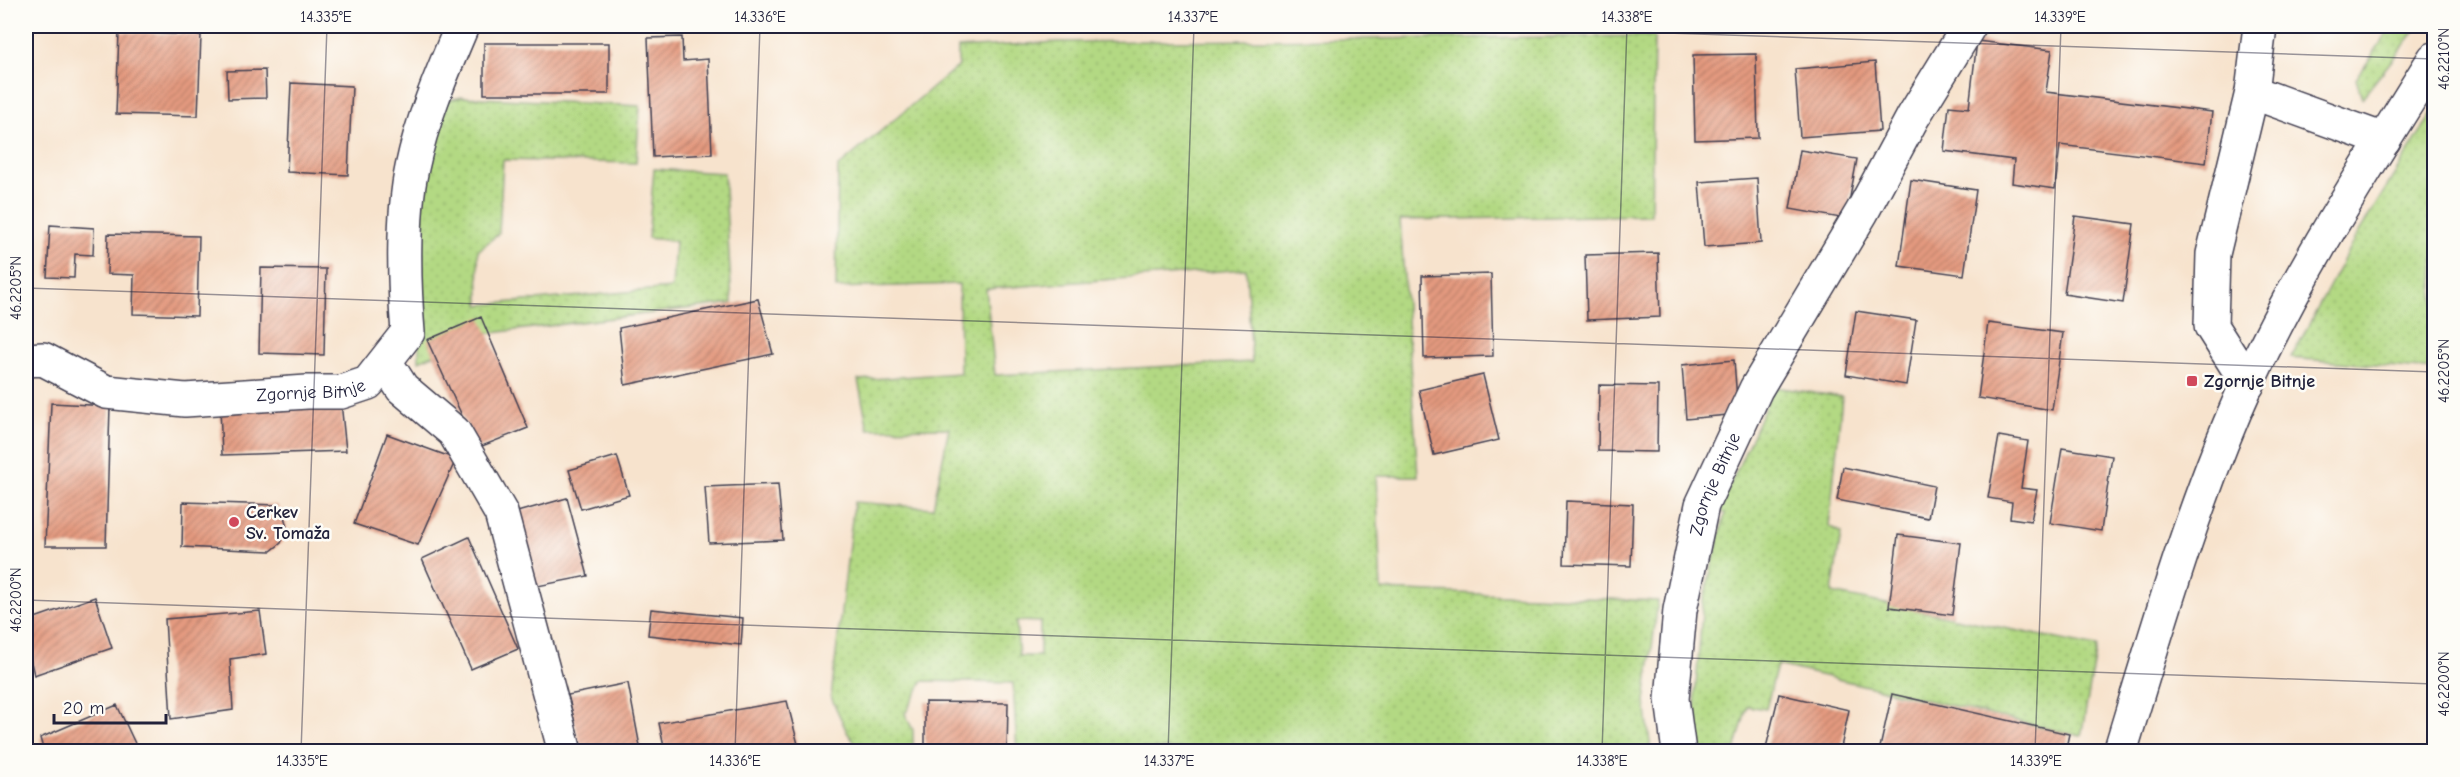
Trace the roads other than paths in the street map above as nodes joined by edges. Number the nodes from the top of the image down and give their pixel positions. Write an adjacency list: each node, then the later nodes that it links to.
1 (462, 26): 8 (street, Zgornje Bitnje)
2 (1969, 26): 11 (street, Zgornje Bitnje)
3 (2260, 26): 5 (street)
4 (2434, 59): 6 (street)
5 (2252, 92): 6 (street); 9 (street)
6 (2384, 140): 9 (street)
7 (26, 360): 8 (street, Zgornje Bitnje)
8 (386, 363): 10 (street)
9 (2248, 384): 12 (street)
10 (565, 752)
11 (1679, 752)
12 (2120, 752)

